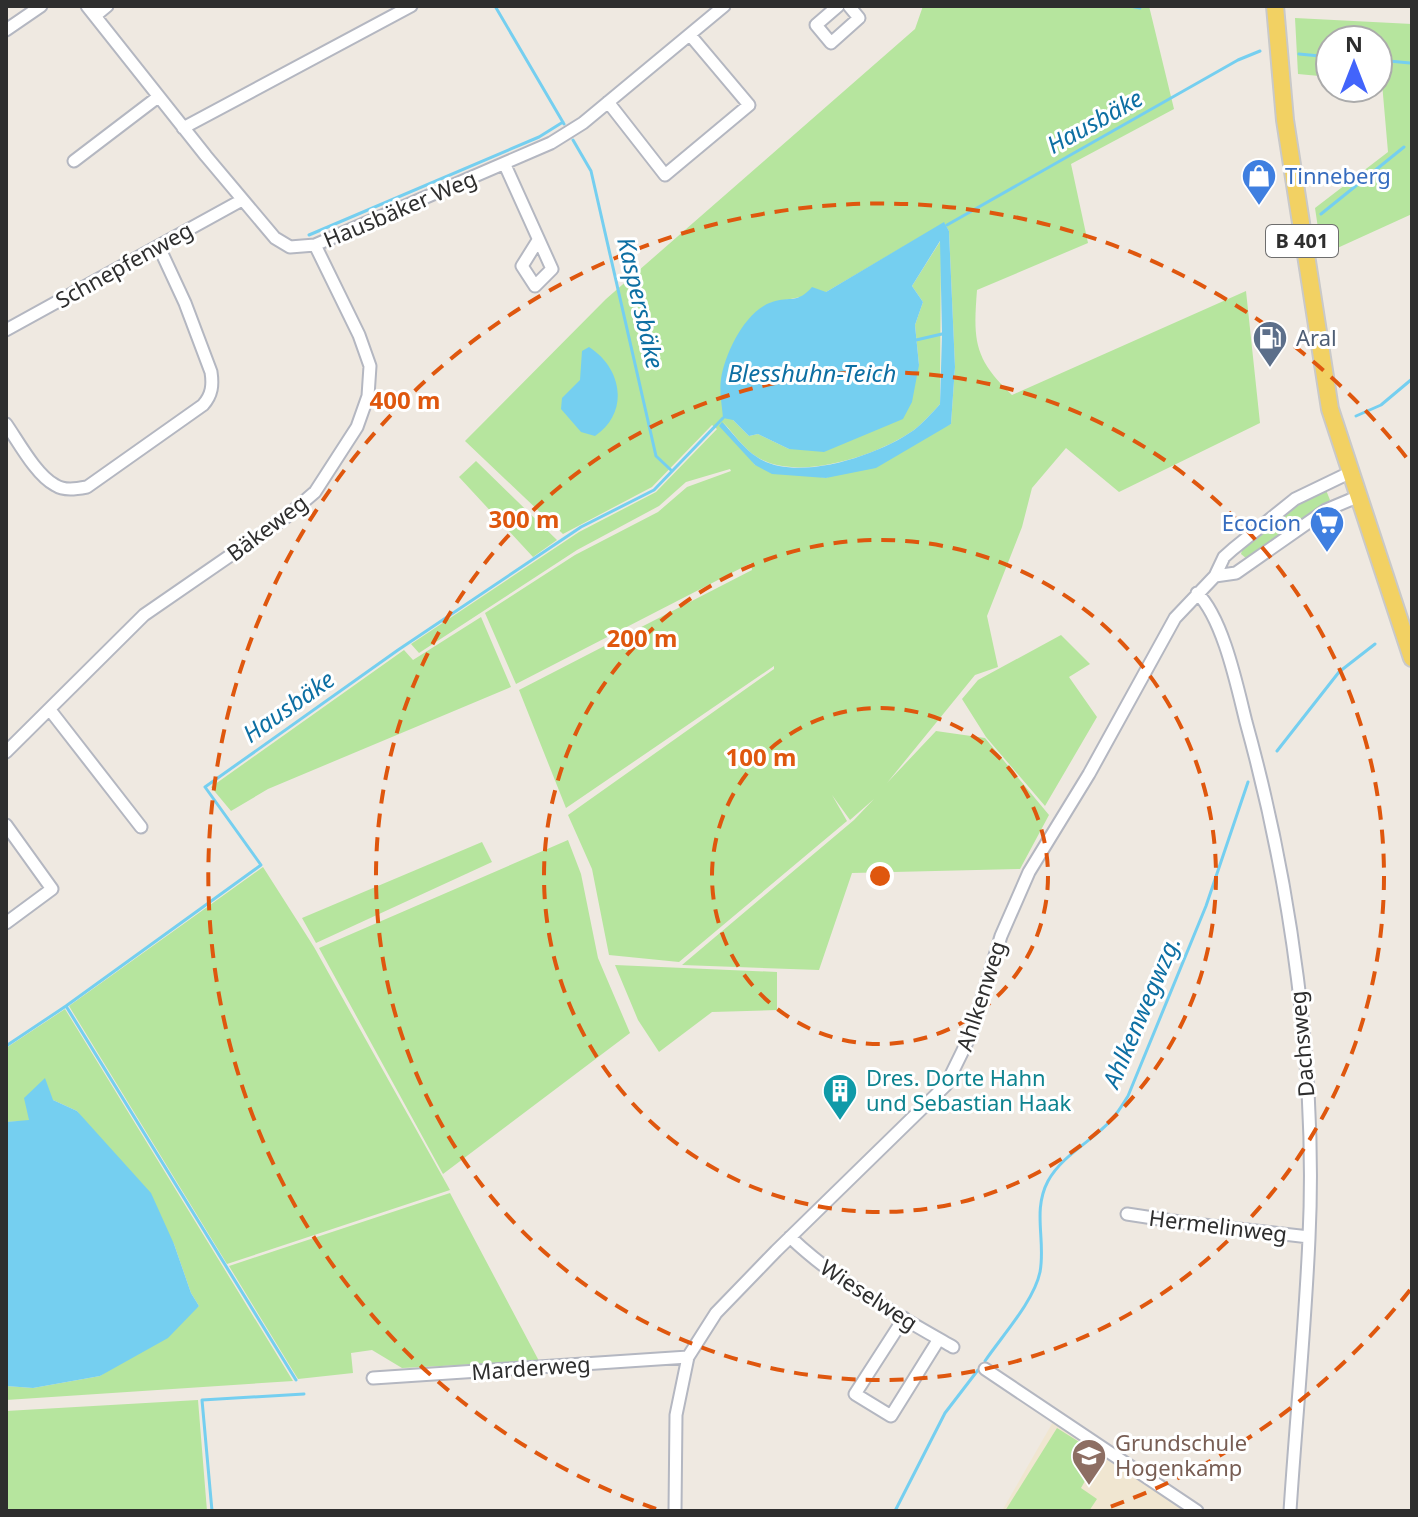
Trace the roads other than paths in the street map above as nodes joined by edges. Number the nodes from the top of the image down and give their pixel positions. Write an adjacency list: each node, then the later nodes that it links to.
1 (41, 6): 9 (street)
2 (107, 6): 8 (street)
3 (411, 6): 13 (street)
4 (724, 6): 10 (street, Hausbäker Weg)
5 (838, 6): 6 (street)
6 (849, 6)
7 (1275, 6): 22 (main road, B 401)
8 (91, 11): 11 (street, Hausbäker Weg)
9 (6, 30)
10 (690, 35): 12 (street, Hausbäker Weg); 12 (street)
11 (158, 97): 13 (street, Hausbäker Weg); 14 (street)
12 (608, 102): 15 (street, Hausbäker Weg)
13 (183, 128): 16 (street, Hausbäker Weg)
14 (74, 161)
15 (505, 165): 17 (street); 18 (street, Hausbäker Weg)
16 (242, 200): 18 (street, Hausbäker Weg); 19 (street, Schnepfenweg)
17 (537, 242)
18 (315, 245): 27 (street, Bäkeweg)
19 (159, 247): 20 (street, Schnepfenweg); 21 (street)
20 (8, 325)
21 (6, 424)
22 (1349, 473): 23 (main road, B 401); 24 (street, Ahlkenweg)
23 (1357, 497): 24 (street, Ahlkenweg); 26 (main road, B 401)
24 (1215, 576): 25 (street, Ahlkenweg)
25 (1197, 593): 33 (street, Ahlkenweg); 34 (street, Dachsweg)
26 (1412, 658)
27 (50, 710): 28 (street, Bäkeweg); 30 (street)
28 (6, 752)
29 (6, 825): 31 (street)
30 (141, 827)
31 (6, 923)
32 (1127, 1214): 34 (street, Hermelinweg)
33 (790, 1237): 35 (street, Wieselweg); 38 (street, Ahlkenweg)
34 (1309, 1237): 43 (street, Dachsweg)
35 (904, 1318): 36 (street, Wieselweg); 36 (street)
36 (939, 1339): 37 (street, Wieselweg)
37 (953, 1347)
38 (688, 1357): 40 (street, Marderweg); 41 (street, Ahlkenweg)
39 (985, 1369): 42 (street)
40 (373, 1378)
41 (675, 1511)
42 (1197, 1511)
43 (1290, 1511)

